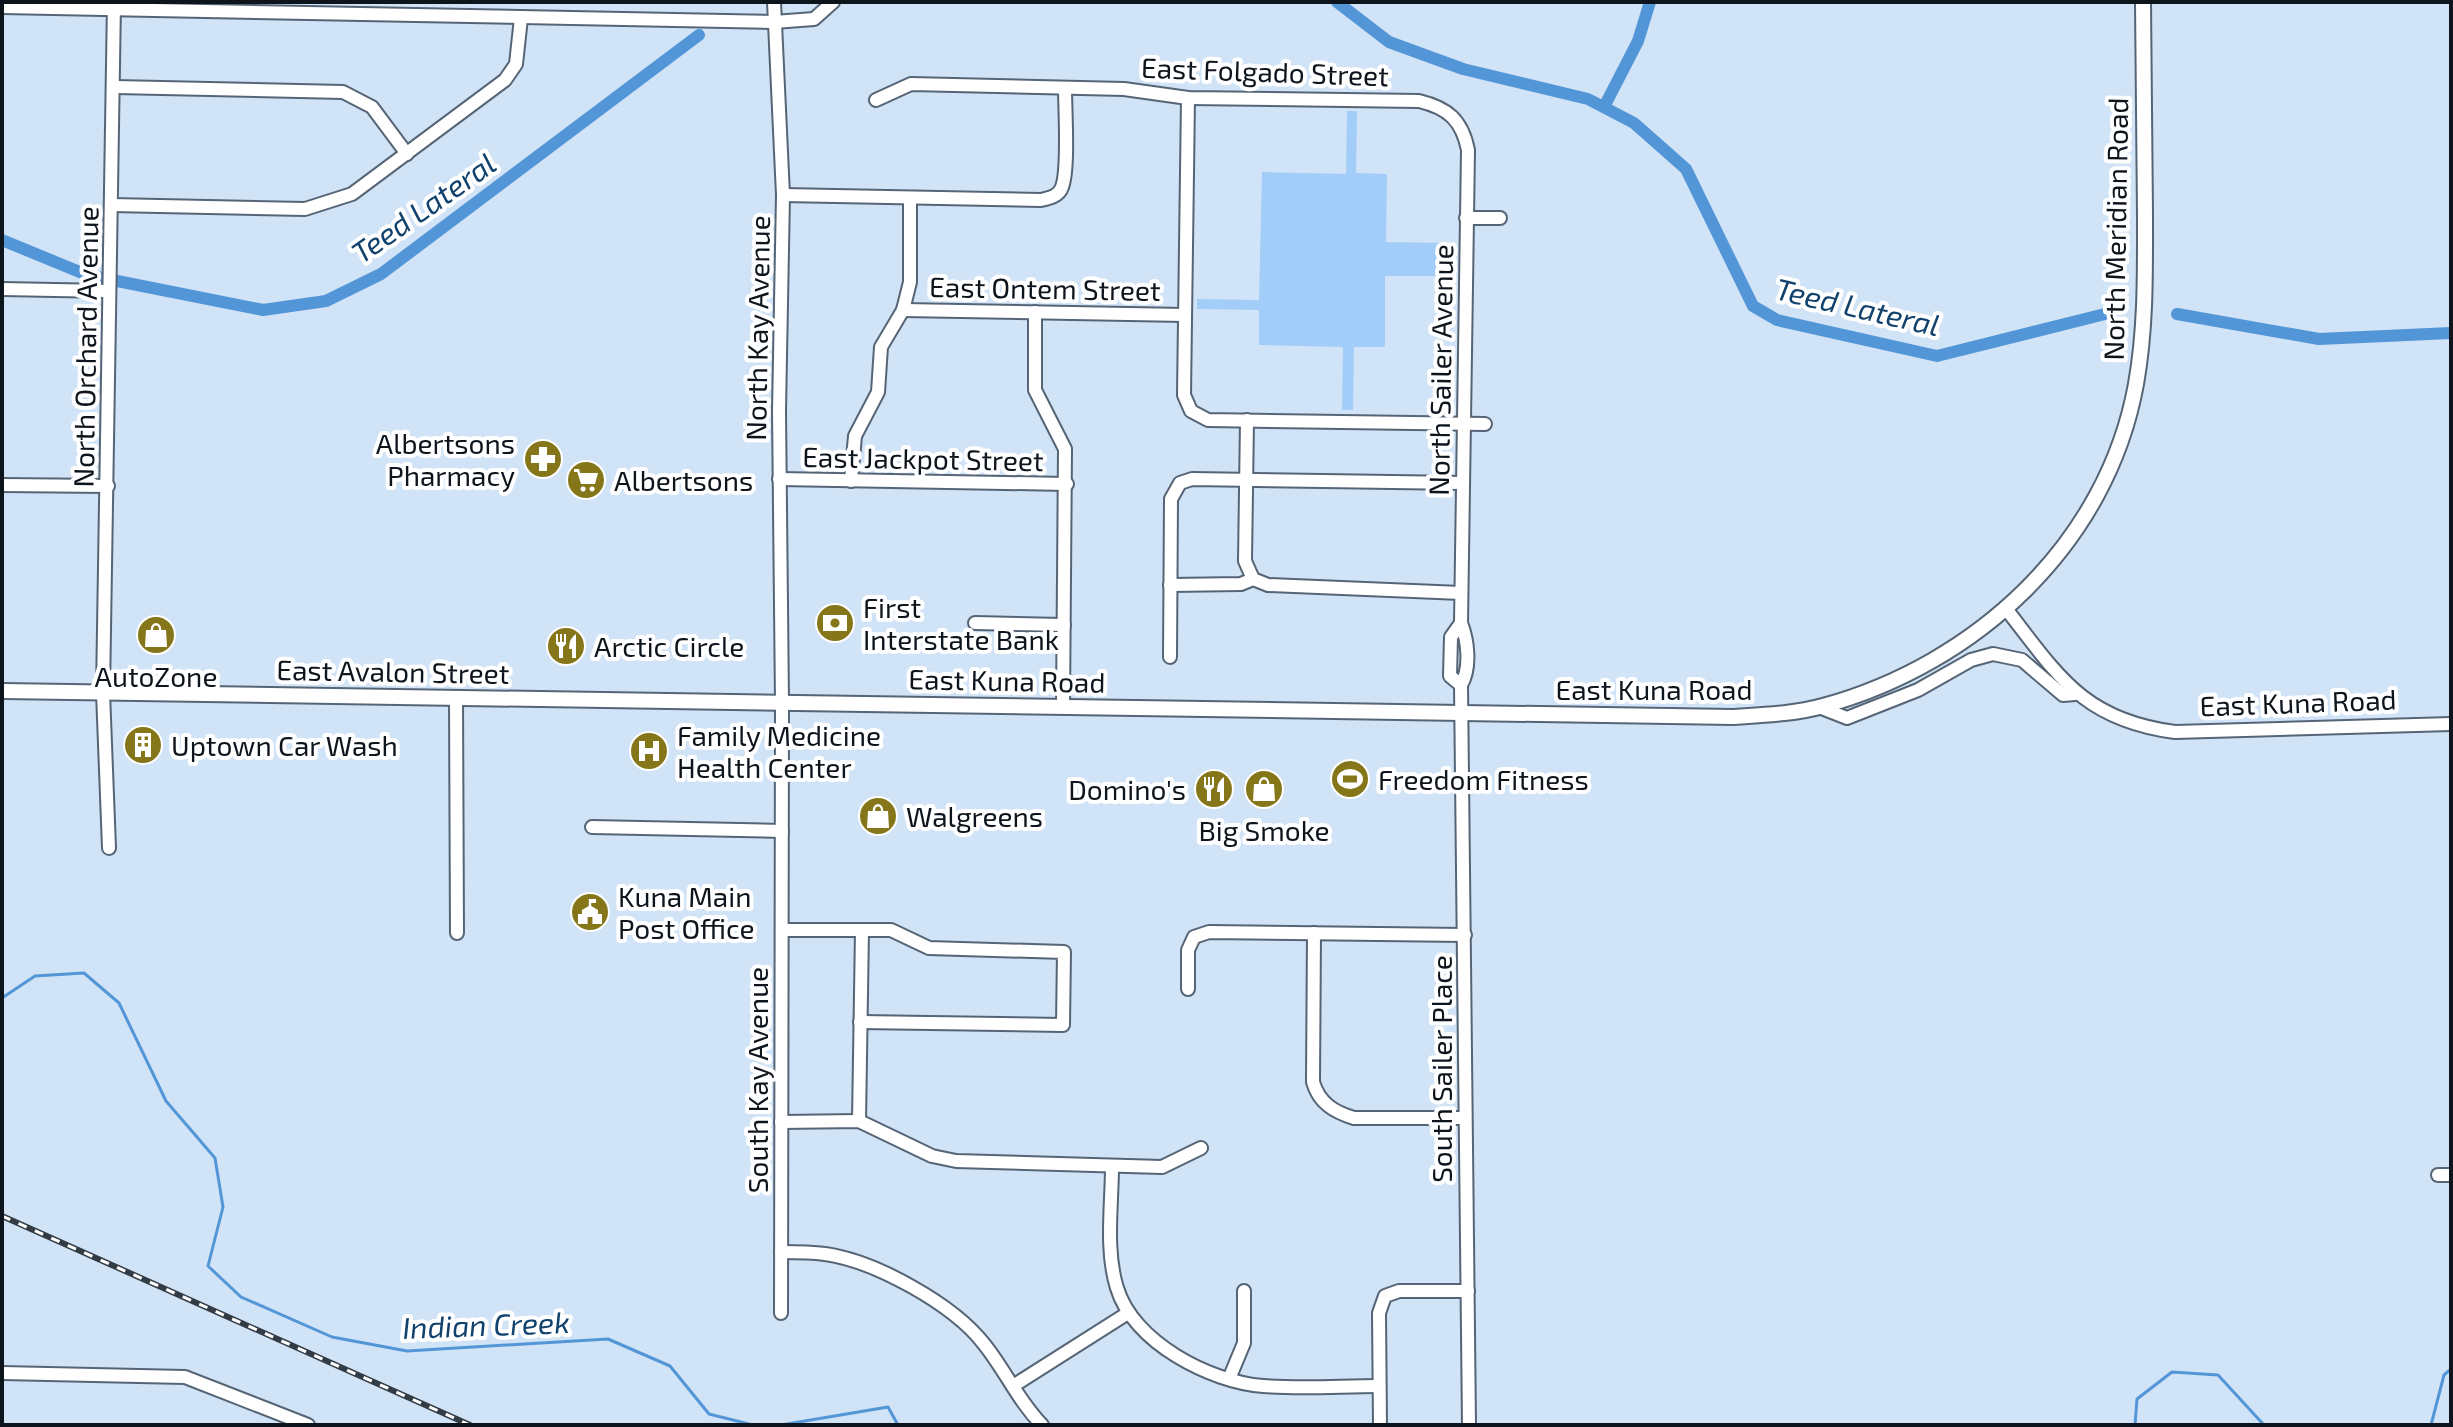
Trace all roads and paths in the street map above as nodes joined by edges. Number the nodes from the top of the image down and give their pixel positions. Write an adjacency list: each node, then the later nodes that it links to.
1 (774, 2): 8 (street, North Kay Avenue)
2 (833, 2): 8 (street)
3 (2143, 2): 38 (main road, North Meridian Road)
4 (114, 5): 5 (street); 6 (street); 9 (street, North Orchard Avenue)
5 (2, 7)
6 (332, 8): 7 (street)
7 (521, 18): 8 (street); 14 (street)
8 (774, 22): 15 (street, North Kay Avenue)
9 (115, 87): 14 (street); 17 (street, North Orchard Avenue)
10 (1065, 88): 11 (street, East Folgado Street); 12 (street, East Folgado Street); 16 (street)
11 (1188, 98): 13 (street, East Folgado Street); 24 (street)
12 (876, 100)
13 (1457, 119): 18 (street, North Sailer Avenue)
14 (407, 154): 17 (street)
15 (783, 195): 16 (street); 28 (street, North Kay Avenue)
16 (910, 198): 22 (street)
17 (111, 205): 20 (street, North Orchard Avenue)
18 (1466, 218): 19 (street); 26 (street, North Sailer Avenue)
19 (1500, 218)
20 (108, 284): 21 (street); 34 (street, North Orchard Avenue)
21 (2, 289)
22 (903, 310): 23 (street, East Ontem Street); 30 (street)
23 (1035, 312): 24 (street, East Ontem Street); 32 (street)
24 (1185, 315): 25 (street)
25 (1247, 420): 26 (street); 29 (street)
26 (1463, 423): 27 (street); 31 (street, North Sailer Avenue)
27 (1485, 424)
28 (779, 479): 30 (street, East Jackpot Street); 46 (street, North Kay Avenue)
29 (1247, 480): 31 (street); 35 (street); 36 (street)
30 (851, 481): 32 (street, East Jackpot Street)
31 (1462, 483): 37 (street, North Sailer Avenue)
32 (1067, 484): 40 (street)
33 (2, 485): 34 (street)
34 (108, 486): 43 (street, North Orchard Avenue)
35 (1253, 579): 36 (street); 37 (street)
36 (1170, 585): 41 (street)
37 (1461, 593): 49 (street, North Sailer Avenue)
38 (2007, 610): 44 (street, East Kuna Road); 48 (main road, East Kuna Road)
39 (975, 623): 40 (street)
40 (1064, 625): 47 (street)
41 (1170, 657)
42 (2, 691): 43 (main road, East Avalon Street)
43 (103, 692): 45 (main road, East Avalon Street); 53 (street, North Orchard Avenue)
44 (2075, 694): 48 (street); 50 (street, East Kuna Road)
45 (456, 698): 46 (main road, East Avalon Street); 56 (street)
46 (782, 703): 47 (main road, East Kuna Road); 52 (street, South Kay Avenue)
47 (1063, 707): 49 (main road, East Kuna Road)
48 (1819, 707): 49 (main road, East Kuna Road)
49 (1463, 714): 58 (street, South Sailer Place)
50 (2451, 724)
51 (592, 827): 52 (street)
52 (782, 831): 54 (street, South Kay Avenue)
53 (109, 848)
54 (782, 930): 55 (street); 63 (street, South Kay Avenue)
55 (862, 930): 60 (street); 60 (street)
56 (457, 933)
57 (1314, 933): 58 (street); 59 (street); 61 (street)
58 (1465, 935): 61 (street, South Sailer Place)
59 (1188, 989)
60 (860, 1022): 62 (street)
61 (1465, 1118): 68 (street, South Sailer Place)
62 (859, 1121): 63 (street); 65 (street)
63 (781, 1122): 66 (street, South Kay Avenue)
64 (1201, 1148): 65 (street)
65 (1112, 1166): 70 (street)
66 (781, 1252): 69 (street, South Kay Avenue); 73 (street)
67 (1244, 1291): 72 (street)
68 (1468, 1291): 74 (street); 78 (street, South Sailer Place)
69 (781, 1313)
70 (1128, 1313): 72 (street); 73 (street)
71 (2, 1373): 75 (street)
72 (1229, 1379): 74 (street)
73 (1013, 1386): 76 (street)
74 (1379, 1386): 77 (street)
75 (308, 1425)
76 (1042, 1425)
77 (1380, 1425)
78 (1469, 1425)

